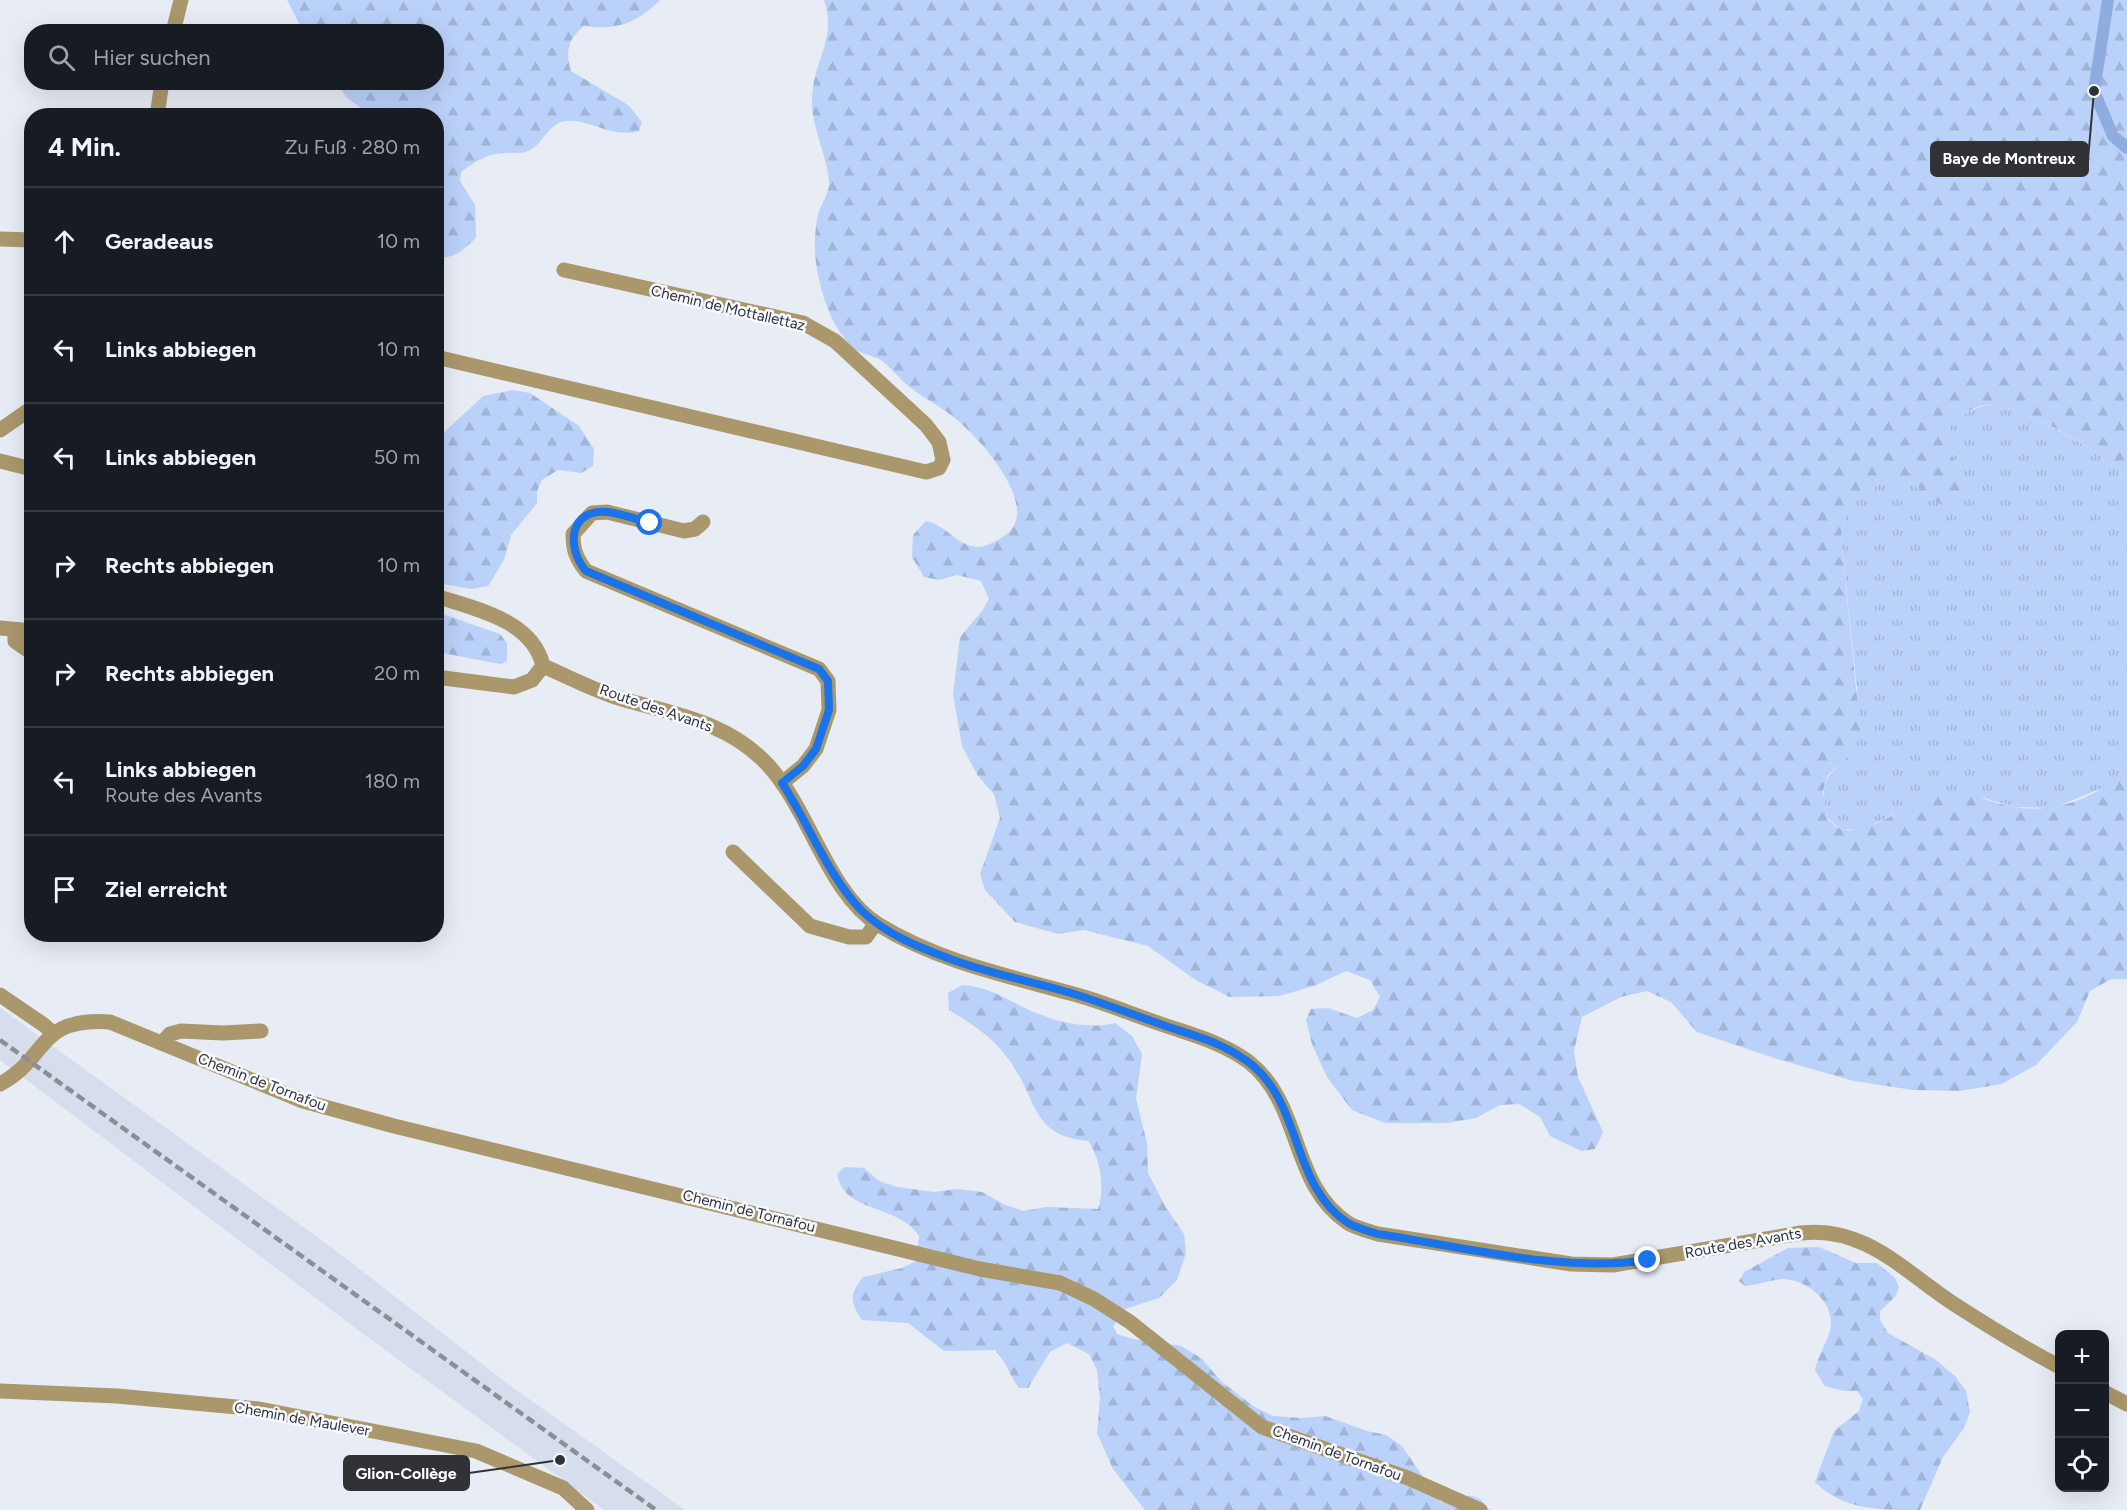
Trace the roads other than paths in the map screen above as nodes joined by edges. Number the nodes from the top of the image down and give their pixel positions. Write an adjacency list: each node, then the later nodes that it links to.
1 (181, 0): 2 (street)
2 (175, 24)
3 (161, 90): 4 (street)
4 (158, 108)
5 (0, 239): 6 (street)
6 (24, 240)
7 (564, 270): 8 (street, Chemin de Mottallettaz)
8 (444, 359)
9 (24, 414): 10 (street)
10 (0, 430)
11 (0, 461): 12 (street)
12 (24, 467)
13 (703, 522): 20 (street)
14 (444, 599): 18 (street)
15 (7, 629): 16 (street); 17 (street)
16 (24, 630)
17 (24, 647)
18 (543, 666): 19 (street); 20 (street, Route des Avants)
19 (444, 678)
20 (782, 783): 22 (street, Route des Avants)
21 (733, 852): 22 (street)
22 (876, 923): 28 (street, Route des Avants)
23 (0, 995): 25 (street)
24 (261, 1031): 26 (street)
25 (52, 1034): 26 (street, Chemin de Tornafou); 27 (street, Chemin de Tornafou)
26 (162, 1043): 33 (street, Chemin de Tornafou)
27 (0, 1084)
28 (2055, 1364)
29 (0, 1391): 32 (street, Chemin de Maulever)
30 (2109, 1395): 31 (street)
31 (2127, 1404)
32 (586, 1510)
33 (1480, 1510)

